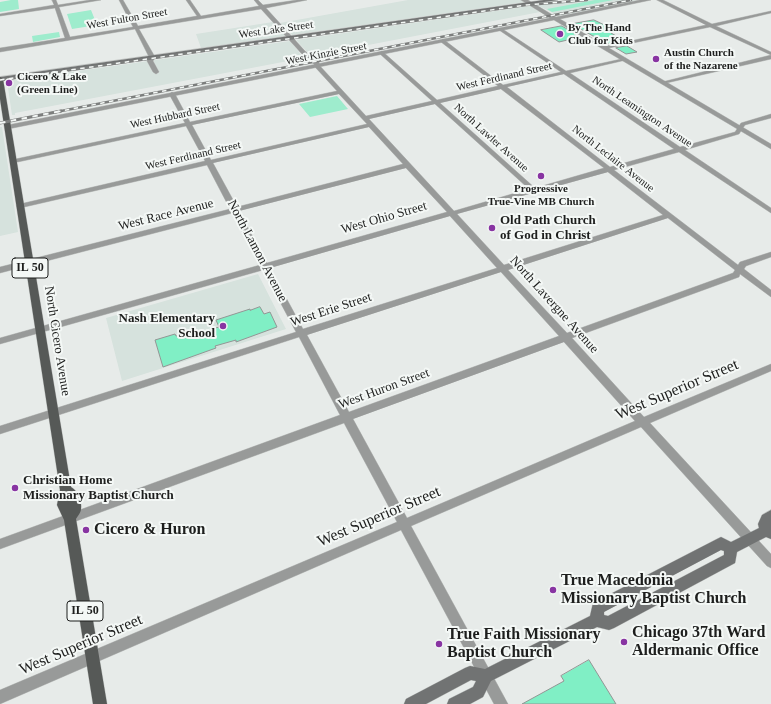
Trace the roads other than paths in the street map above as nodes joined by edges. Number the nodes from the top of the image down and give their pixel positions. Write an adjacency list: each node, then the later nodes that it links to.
1 (54, 0): 12 (street)
2 (99, 0): 12 (street)
3 (121, 0): 19 (street)
4 (188, 0): 16 (street)
5 (256, 0): 13 (street, North Lavergne Avenue)
6 (305, 0): 13 (street, West Fulton Street)
7 (524, 0): 11 (street)
8 (555, 0): 11 (main road, West Lake Street)
9 (648, 0): 17 (street, West Kinzie Street)
10 (659, 0): 18 (street)
11 (530, 4): 17 (street); 21 (main road, West Lake Street)
12 (56, 7): 15 (street); 23 (street)
13 (262, 7): 16 (street, West Fulton Street); 22 (street, North Lavergne Avenue)
14 (771, 12): 18 (street)
15 (0, 15)
16 (200, 17): 19 (street, West Fulton Street)
17 (555, 18): 20 (street, West Kinzie Street); 26 (street)
18 (711, 25): 26 (street); 29 (street)
19 (136, 28): 23 (street, West Fulton Street); 30 (street)
20 (501, 29): 24 (street, West Kinzie Street); 34 (street, North Leamington Avenue)
21 (320, 34): 22 (main road, West Lake Street); 22 (main road)
22 (290, 38): 25 (main road, West Lake Street); 25 (main road); 32 (street, North Lavergne Avenue)
23 (68, 39): 27 (street, West Fulton Street)
24 (443, 41): 28 (street, West Kinzie Street); 37 (street, North Leclaire Avenue)
25 (263, 42): 30 (main road, West Lake Street)
26 (606, 48): 31 (street)
27 (0, 50)
28 (382, 53): 32 (street, West Kinzie Street); 40 (street, North Lawler Avenue)
29 (771, 56): 36 (street)
30 (151, 59): 33 (street); 35 (main road, West Lake Street)
31 (624, 59): 34 (street, West Ferdinand Street); 36 (street)
32 (317, 66): 38 (street, North Lavergne Avenue); 39 (street, West Kinzie Street)
33 (156, 72)
34 (566, 73): 37 (street, West Ferdinand Street); 48 (street, North Leamington Avenue)
35 (0, 80): 41 (main road, North Cicero Avenue / IL 50)
36 (664, 83): 46 (street)
37 (503, 87): 40 (street, West Ferdinand Street); 52 (street, North Leclaire Avenue)
38 (340, 92): 43 (street, North Lavergne Avenue); 44 (street, West Hubbard Street)
39 (172, 94): 44 (street, North Lamon Avenue); 45 (street, West Kinzie Street)
40 (436, 102): 43 (street, West Ferdinand Street); 53 (street, North Lawler Avenue)
41 (3, 113): 45 (main road, North Cicero Avenue / IL 50)
42 (771, 116): 46 (street, West Ohio Street)
43 (368, 122): 50 (street, West Ferdinand Street); 51 (street, North Lavergne Avenue)
44 (188, 123): 49 (street, West Hubbard Street); 50 (street, North Lamon Avenue)
45 (8, 127): 49 (main road, North Cicero Avenue / IL 50)
46 (740, 129): 47 (street); 48 (street, West Ohio Street)
47 (771, 148)
48 (679, 149): 52 (street, West Ohio Street); 56 (street, North Leamington Avenue)
49 (13, 161): 54 (main road, North Cicero Avenue / IL 50)
50 (209, 162): 54 (street, West Ferdinand Street); 55 (street, North Lamon Avenue)
51 (408, 165): 55 (street, West Race Avenue); 57 (street, North Lavergne Avenue)
52 (609, 169): 53 (street, West Ohio Street); 58 (street, North Leclaire Avenue)
53 (534, 190): 57 (street, West Ohio Street)
54 (20, 206): 60 (main road, North Cicero Avenue / IL 50)
55 (235, 210): 60 (street, West Race Avenue); 61 (street, North Lamon Avenue)
56 (771, 211)
57 (451, 213): 61 (street, West Ohio Street); 62 (street, North Lavergne Avenue)
58 (670, 215): 62 (street, West Erie Street); 63 (street, North Leclaire Avenue)
59 (771, 254): 63 (street, West Huron Street)
60 (29, 262): 64 (street, West Race Avenue); 66 (main road, North Cicero Avenue / IL 50)
61 (265, 266): 66 (street, West Ohio Street); 67 (street, North Lamon Avenue)
62 (502, 268): 67 (street, West Erie Street); 68 (street, North Lavergne Avenue)
63 (739, 269): 65 (street, North Leclaire Avenue); 68 (street, West Huron Street)
64 (0, 270)
65 (771, 294)
66 (40, 330): 69 (street, West Ohio Street); 71 (main road, North Cicero Avenue / IL 50)
67 (301, 333): 71 (street, West Erie Street); 72 (street, North Lamon Avenue)
68 (564, 337): 72 (street, West Huron Street); 73 (street, North Lavergne Avenue)
69 (0, 341)
70 (771, 367): 73 (street, West Superior Street)
71 (54, 413): 74 (street, West Erie Street); 76 (main road, North Cicero Avenue / IL 50)
72 (347, 417): 76 (street, West Huron Street); 77 (street, North Lamon Avenue)
73 (643, 422): 77 (street, West Superior Street); 79 (street, North Lavergne Avenue)
74 (0, 430)
75 (771, 516): 78 (main road)
76 (70, 518): 80 (street, West Huron Street); 84 (main road, North Cicero Avenue / IL 50)
77 (404, 524): 84 (street, West Superior Street); 85 (street, North Lamon Avenue)
78 (769, 532): 79 (main road)
79 (750, 539): 81 (main road); 82 (street, North Lavergne Avenue)
80 (0, 544)
81 (731, 548): 83 (main road); 83 (main road)
82 (771, 562)
83 (596, 620): 85 (main road)
84 (92, 657): 86 (street, West Superior Street); 87 (main road, North Cicero Avenue / IL 50)
85 (486, 676): 88 (main road); 89 (main road); 90 (street, North Lamon Avenue)
86 (0, 697)
87 (100, 704)
88 (411, 704)
89 (454, 704)
90 (501, 704)

